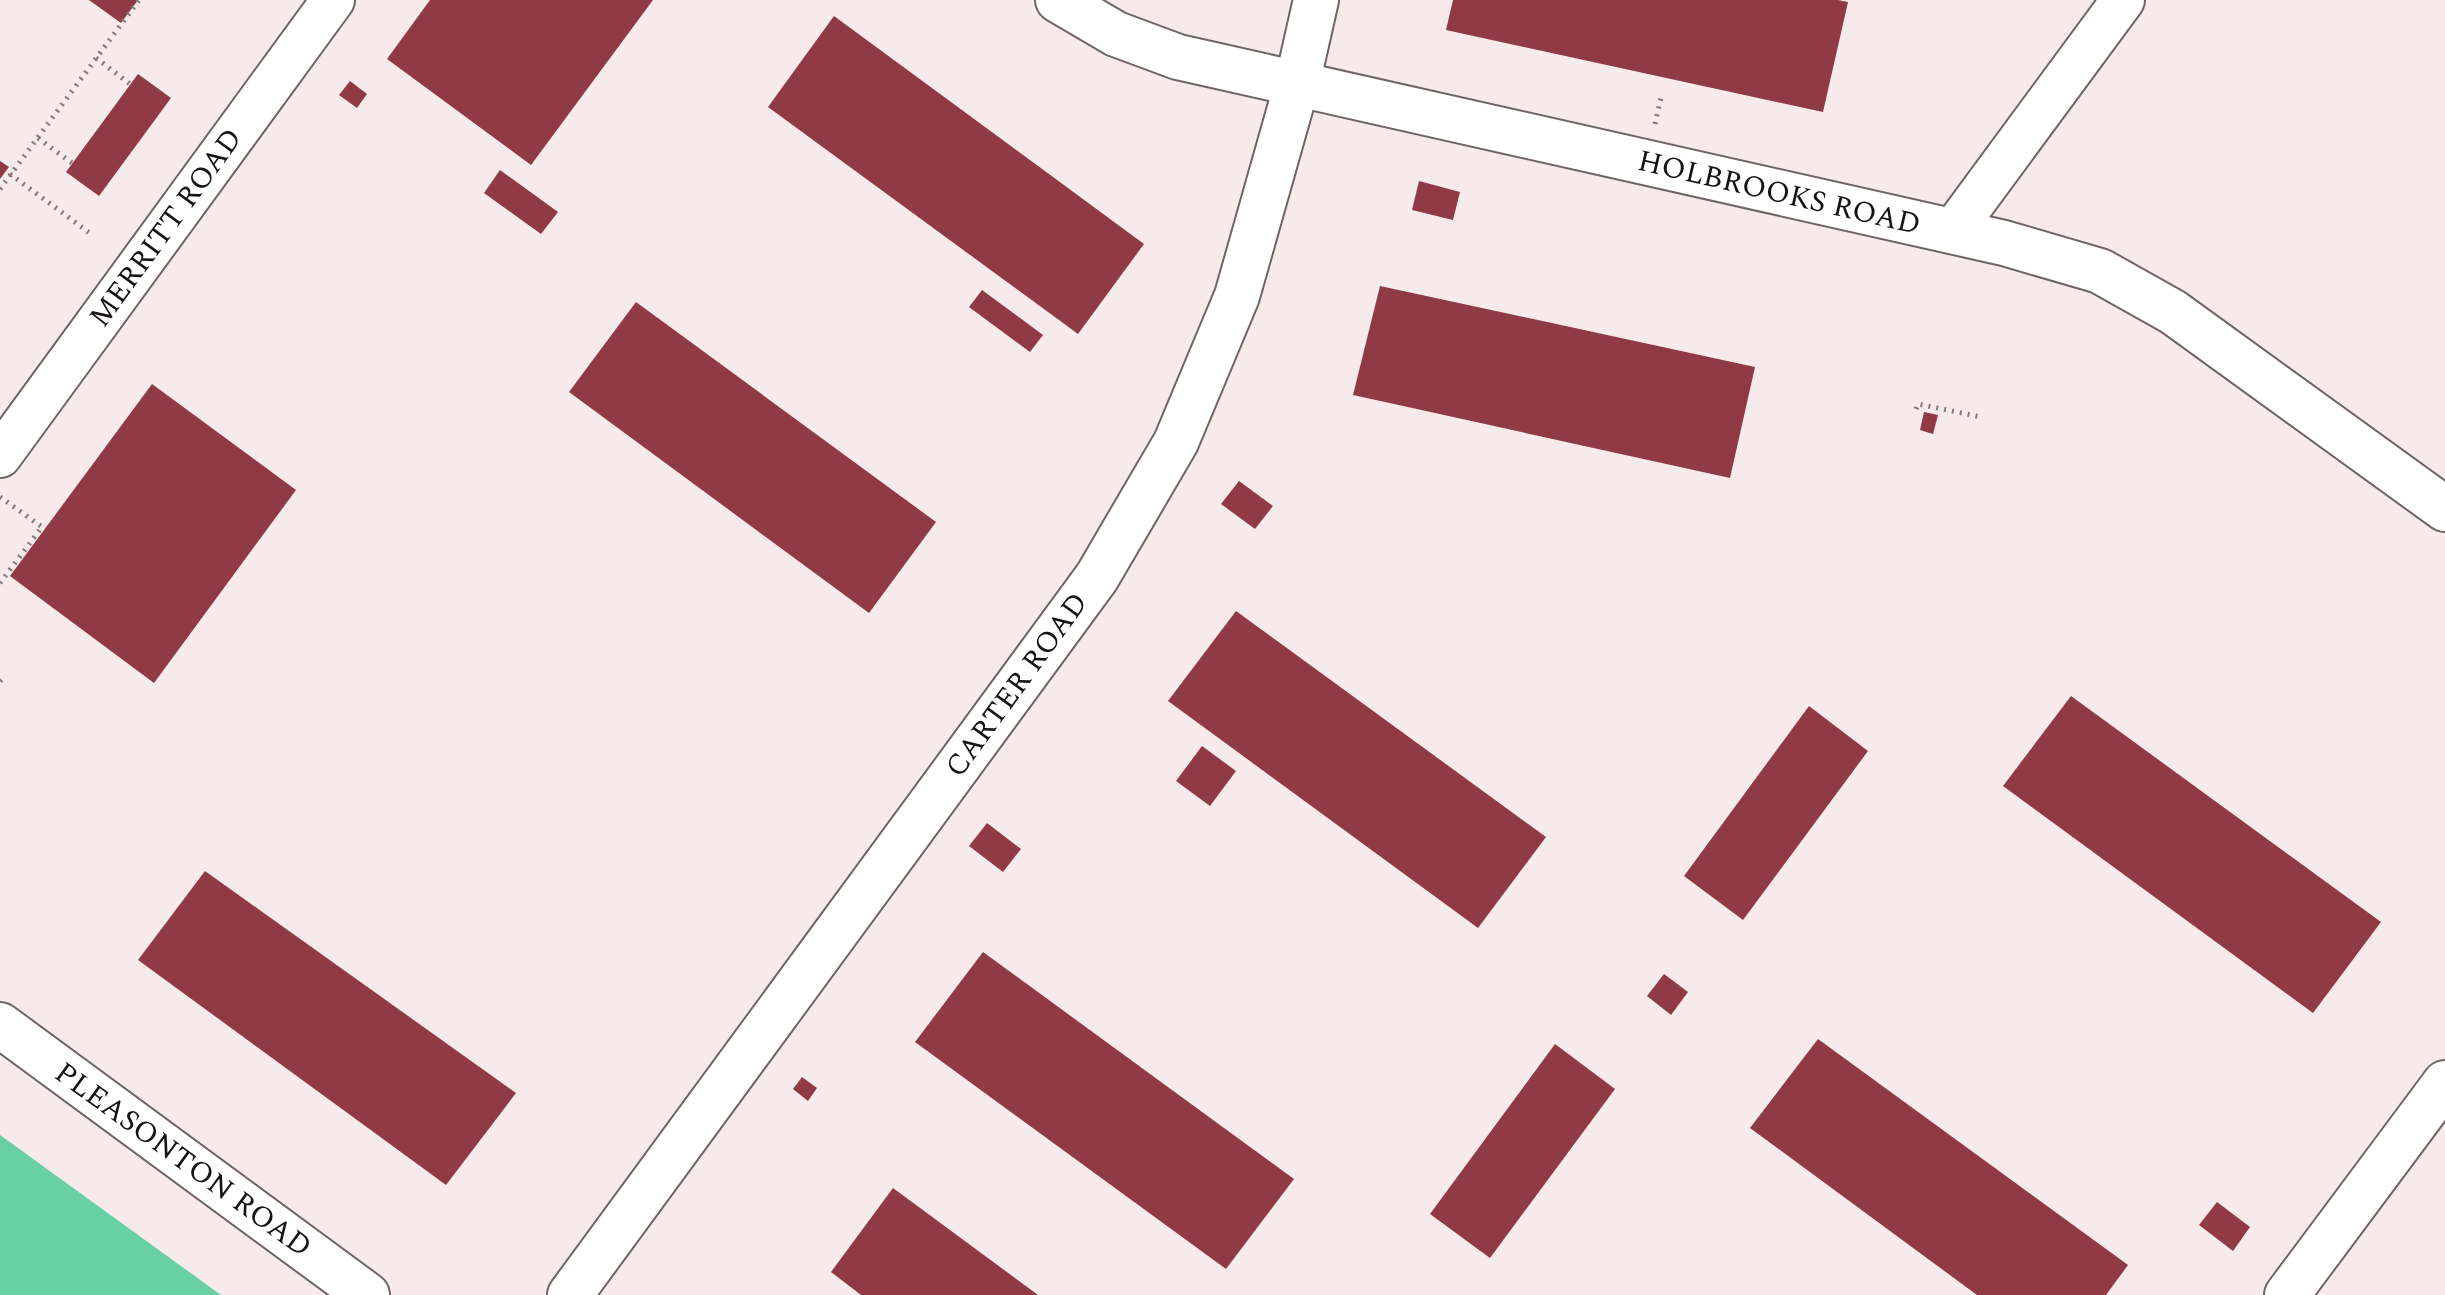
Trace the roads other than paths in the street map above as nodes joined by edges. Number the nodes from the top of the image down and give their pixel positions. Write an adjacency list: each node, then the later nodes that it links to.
1 (333, 0): 7 (street, MERRITT ROAD)
2 (1058, 0): 5 (street, HOLBROOKS ROAD)
3 (1316, 0): 5 (street, CARTER ROAD)
4 (2123, 0): 6 (street)
5 (1297, 84): 6 (street, HOLBROOKS ROAD); 12 (street, CARTER ROAD)
6 (1952, 232): 8 (street, HOLBROOKS ROAD)
7 (0, 456)
8 (2445, 509)
9 (0, 1025): 11 (street, PLEASONTON ROAD)
10 (2445, 1083): 13 (street)
11 (367, 1295)
12 (570, 1295)
13 (2287, 1295)

